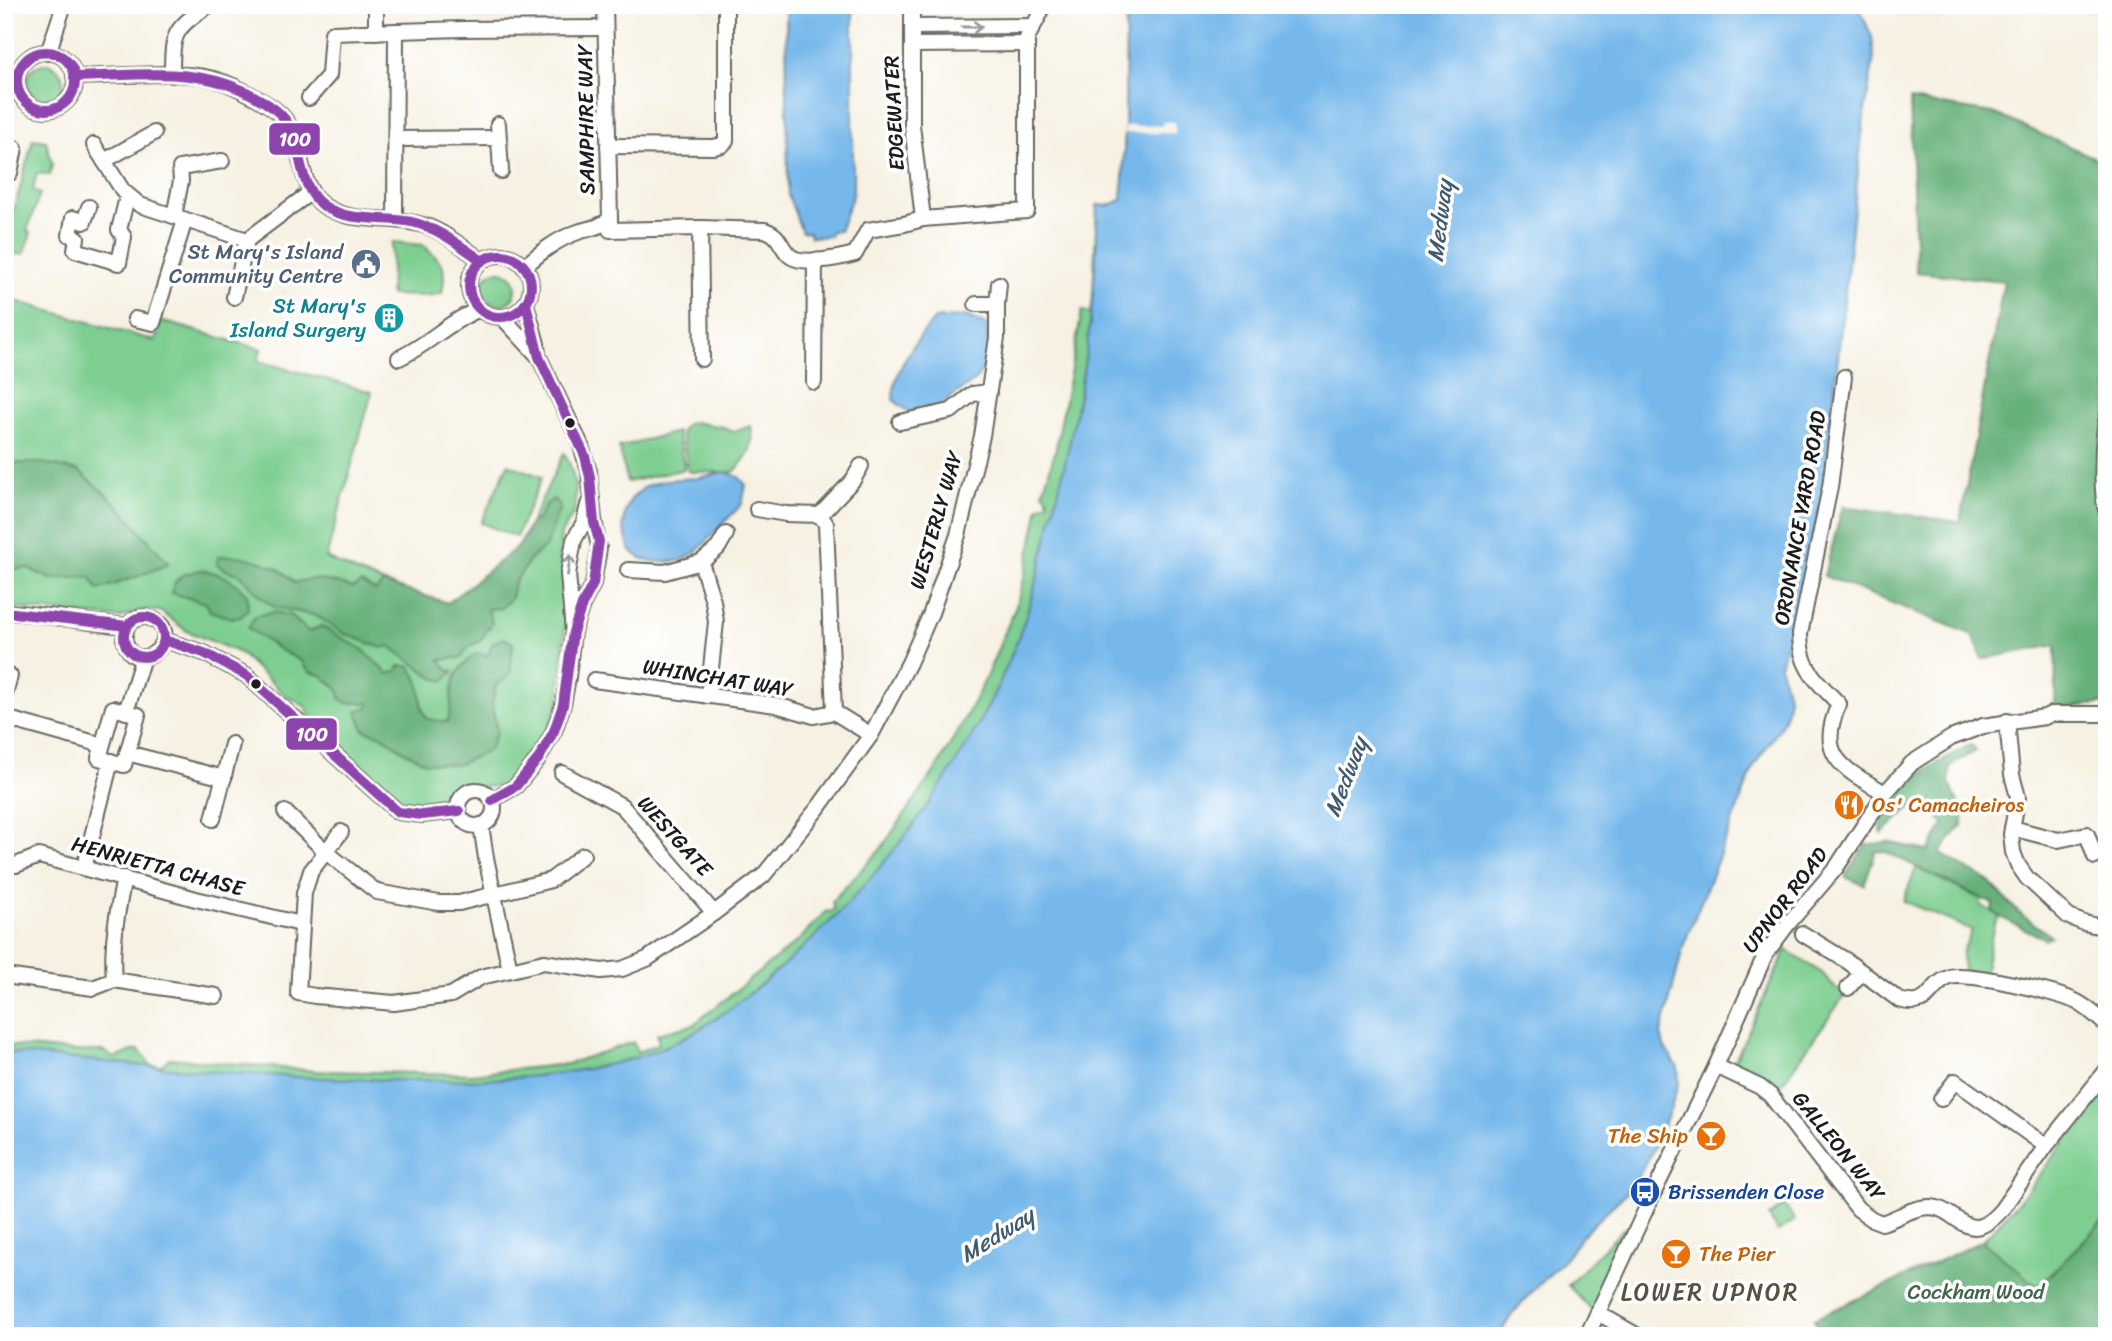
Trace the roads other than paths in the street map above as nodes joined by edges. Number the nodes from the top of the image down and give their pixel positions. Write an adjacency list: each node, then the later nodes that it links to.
1 (64, 5): 15 (street)
2 (209, 5): 16 (street)
3 (376, 5): 12 (street)
4 (605, 5): 10 (street, SAMPHIRE WAY)
5 (726, 5): 24 (street)
6 (912, 5): 9 (street, EDGEWATER)
7 (1041, 5): 8 (street)
8 (1033, 26): 9 (street, one-way to 8); 13 (street)
9 (912, 27): 14 (street, EDGEWATER)
10 (605, 28): 11 (street); 24 (street, SAMPHIRE WAY)
11 (396, 31): 12 (street); 21 (street)
12 (376, 32): 19 (street)
13 (1027, 44): 14 (street); 34 (street)
14 (912, 45): 34 (street, EDGEWATER)
15 (48, 52): 17 (street); 18 (street)
16 (172, 75): 17 (street); 29 (street)
17 (74, 77): 18 (street)
18 (11, 80)
19 (309, 99)
20 (154, 133): 25 (street)
21 (397, 139): 27 (street); 35 (street)
22 (5, 145): 28 (street)
23 (94, 145): 25 (street)
24 (608, 146): 33 (street, SAMPHIRE WAY)
25 (104, 161): 30 (street)
26 (222, 161): 32 (street)
27 (501, 171)
28 (10, 173)
29 (311, 192): 35 (street); 37 (street)
30 (127, 197): 31 (street); 32 (street)
31 (89, 207)
32 (179, 218): 37 (street); 48 (street)
33 (610, 219): 36 (street); 40 (street, SAMPHIRE WAY)
34 (923, 219): 39 (street)
35 (395, 220): 38 (street)
36 (706, 228): 39 (street); 51 (street)
37 (247, 240): 42 (street)
38 (481, 260): 40 (street); 46 (street)
39 (815, 260): 53 (street)
40 (524, 267): 43 (street)
41 (999, 284): 45 (street, WESTERLY WAY)
42 (234, 297)
43 (526, 304): 47 (street); 49 (street)
44 (976, 304): 45 (street)
45 (997, 304): 54 (street, WESTERLY WAY)
46 (478, 310): 47 (street); 50 (street)
47 (503, 317): 49 (street)
48 (135, 319)
49 (538, 357): 58 (street)
50 (399, 358)
51 (702, 359)
52 (1844, 377): 86 (street, ORDNANCE YARD ROAD)
53 (814, 383)
54 (989, 392): 56 (street); 79 (street, WESTERLY WAY)
55 (2107, 417): 60 (street)
56 (900, 422)
57 (861, 466): 61 (street)
58 (591, 494): 67 (street, one-way to 58); 67 (street)
59 (757, 509): 61 (street)
60 (2107, 513)
61 (820, 514): 75 (street)
62 (726, 534): 63 (street)
63 (701, 562): 64 (street); 73 (street)
64 (628, 570)
65 (5, 612): 66 (street)
66 (127, 626): 68 (street); 69 (street)
67 (573, 632): 87 (street)
68 (164, 640): 69 (street); 88 (street)
69 (143, 657): 74 (street)
70 (10, 676): 72 (street)
71 (594, 680): 73 (street, WHINCHAT WAY)
72 (5, 694)
73 (708, 696): 75 (street, WHINCHAT WAY)
74 (126, 712): 81 (street); 82 (street)
75 (834, 712): 79 (street)
76 (2107, 713): 78 (street, UPNOR ROAD)
77 (5, 718): 81 (street)
78 (2007, 722): 86 (street, UPNOR ROAD); 92 (street)
79 (871, 736): 101 (street, WESTERLY WAY)
80 (232, 744): 85 (street)
81 (102, 745): 83 (street)
82 (127, 753): 83 (street); 85 (street)
83 (111, 761): 98 (street)
84 (562, 773): 101 (street, WESTGATE)
85 (224, 778): 90 (street)
86 (1885, 793): 112 (street, UPNOR ROAD)
87 (492, 800): 88 (street); 91 (street)
88 (459, 811): 91 (street)
89 (285, 813): 94 (street)
90 (213, 819)
91 (481, 825): 100 (street)
92 (2012, 828): 96 (street); 103 (street)
93 (341, 832): 94 (street)
94 (327, 852): 100 (street); 102 (street)
95 (583, 855): 100 (street)
96 (2095, 857)
97 (5, 863): 98 (street, HENRIETTA CHASE)
98 (83, 868): 99 (street, HENRIETTA CHASE)
99 (124, 878): 102 (street, HENRIETTA CHASE); 108 (street)
100 (494, 895): 105 (street)
101 (714, 913): 105 (street, WESTERLY WAY)
102 (301, 925): 105 (street, WESTERLY WAY)
103 (2107, 929)
104 (1803, 934): 106 (street)
105 (510, 970)
106 (1862, 972): 109 (street); 111 (street)
107 (5, 976): 108 (street)
108 (114, 980): 110 (street)
109 (1848, 988)
110 (216, 996)
111 (2107, 1026)
112 (1717, 1066): 115 (street, GALLEON WAY); 116 (street, UPNOR ROAD)
113 (2107, 1070): 115 (street, GALLEON WAY)
114 (1941, 1099): 115 (street)
115 (2046, 1146)
116 (1598, 1312): 117 (street, UPNOR ROAD); 118 (street)
117 (1587, 1336)
118 (1638, 1336)

